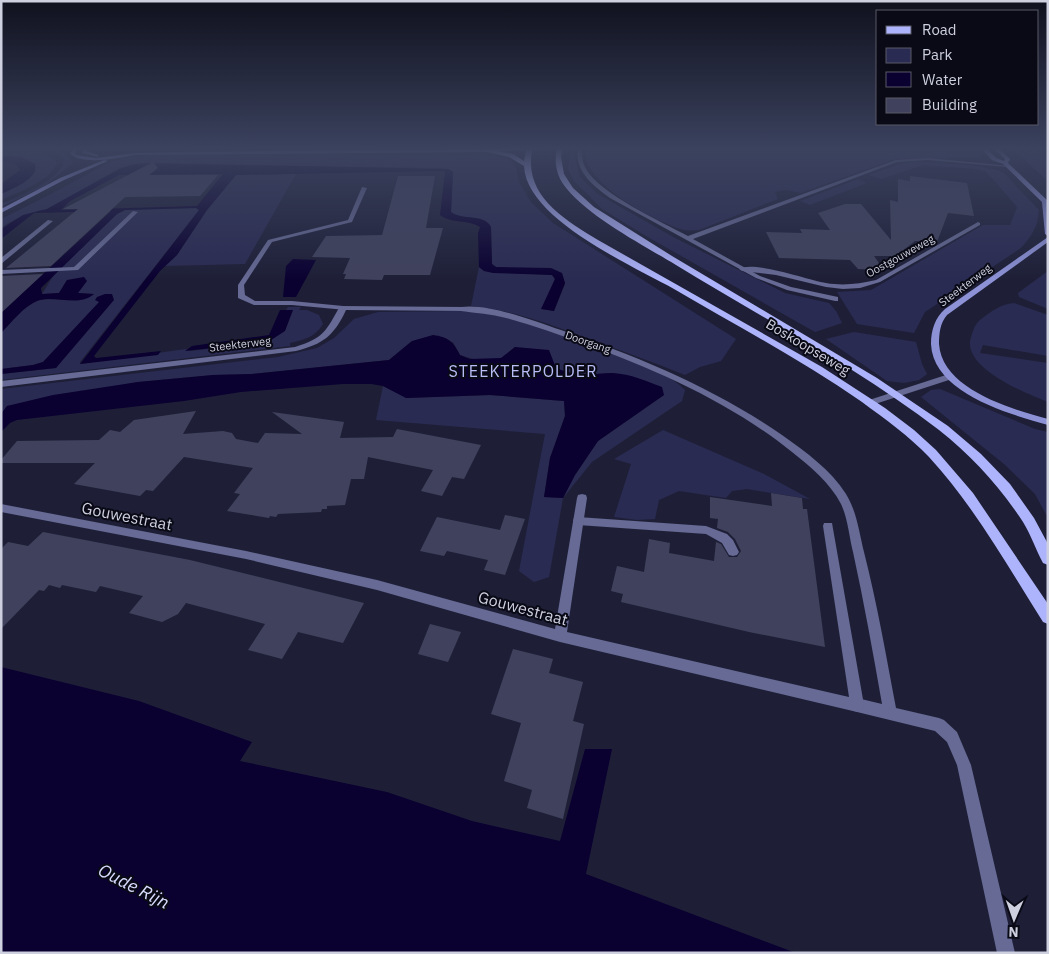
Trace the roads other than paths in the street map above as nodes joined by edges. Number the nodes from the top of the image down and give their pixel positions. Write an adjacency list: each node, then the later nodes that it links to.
1 (39, 192): 9 (main road)
2 (363, 192): 20 (street)
3 (535, 192): 24 (main road, Boskoopseweg)
4 (572, 192): 23 (main road, Boskoopseweg)
5 (604, 192): 14 (street, Oostgouweweg)
6 (815, 192): 14 (street)
7 (1034, 192): 8 (main road)
8 (1046, 203): 13 (main road)
9 (1, 211)
10 (135, 212): 18 (street)
11 (50, 221): 16 (street)
12 (978, 224): 17 (street, Oostgouweweg)
13 (1048, 234)
14 (688, 239): 17 (street, Oostgouweweg)
15 (1048, 239): 21 (main road, Steekterweg)
16 (1, 262)
17 (742, 269): 19 (street)
18 (1, 272)
19 (835, 299)
20 (343, 308): 22 (street, Steekterweg); 35 (street, Doorgang)
21 (949, 377): 23 (street); 25 (main road, Steekterweg)
22 (1, 384)
23 (897, 395): 24 (street); 31 (main road, Boskoopseweg)
24 (869, 403): 32 (main road, Boskoopseweg)
25 (1048, 422)
26 (582, 498): 28 (street)
27 (1, 508): 33 (street, Gouwestraat)
28 (578, 521): 30 (street); 33 (street)
29 (828, 526): 34 (street)
30 (733, 552)
31 (1048, 559)
32 (1048, 616)
33 (560, 636): 34 (street, Gouwestraat)
34 (857, 705): 35 (street, Gouwestraat)
35 (890, 713): 36 (street, Gouwestraat)
36 (1006, 953)

